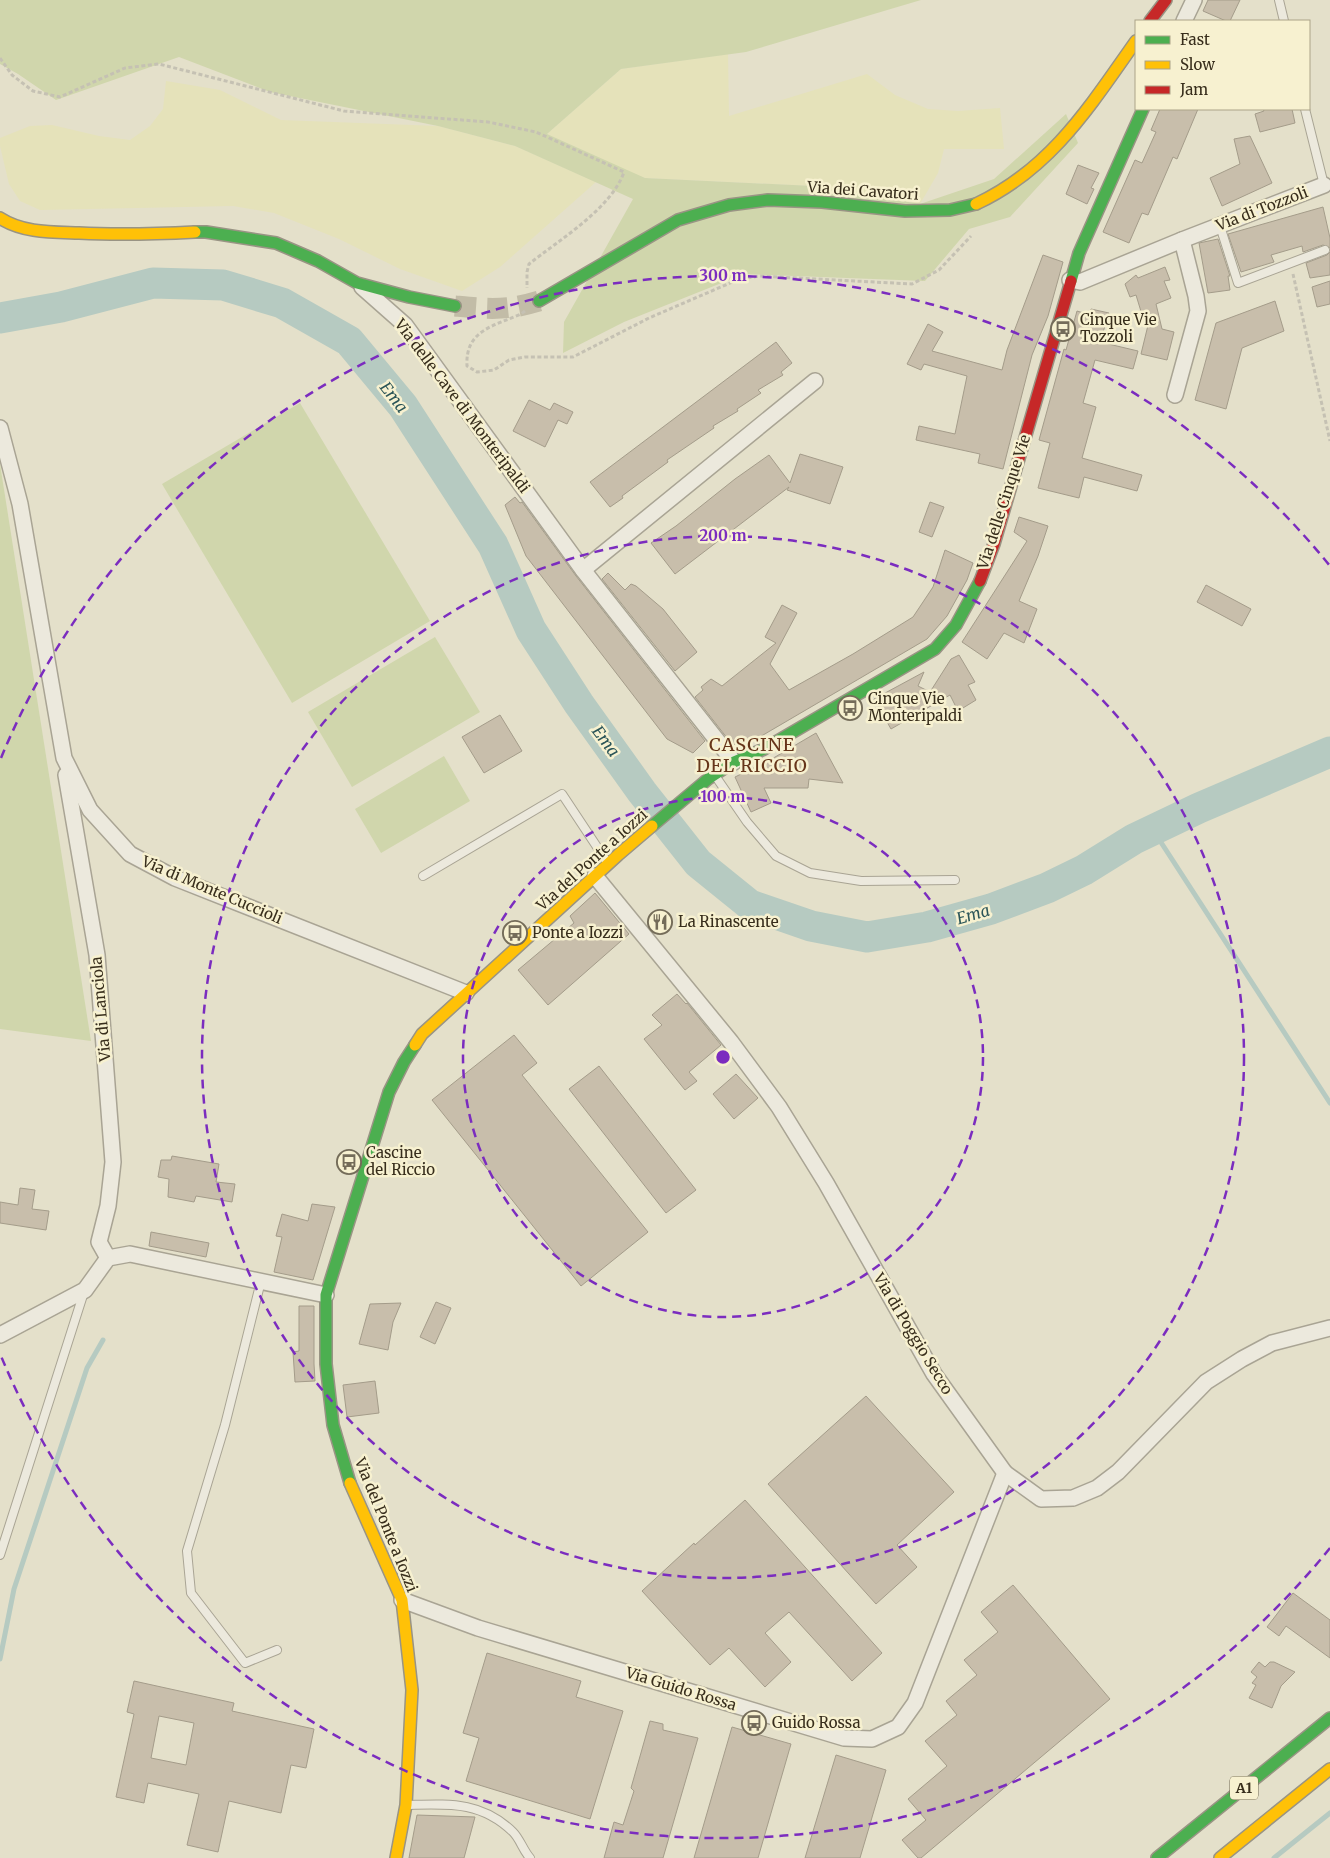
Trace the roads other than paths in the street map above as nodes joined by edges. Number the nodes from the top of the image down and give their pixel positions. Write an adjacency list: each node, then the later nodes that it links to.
1 (1166, 0): 4 (main road)
2 (1194, 0): 5 (street)
3 (1279, 0): 6 (lane)
4 (1151, 20)
5 (1184, 20)
6 (1284, 20)
7 (1135, 42): 17 (main road, Via dei Cavatori)
8 (1143, 110): 15 (main road, Via delle Cinque Vie)
9 (1305, 110): 10 (lane, Via di Tozzoli)
10 (1327, 182): 12 (street, Via di Tozzoli)
11 (0, 218): 16 (main road, Via delle Cave di Monteripaldi)
12 (1220, 226): 13 (street, Via di Tozzoli); 14 (lane)
13 (1182, 240): 15 (street, Via di Tozzoli); 20 (street)
14 (1326, 250)
15 (1070, 280): 24 (main road, Via delle Cinque Vie)
16 (357, 283): 18 (main road); 22 (street, Via delle Cave di Monteripaldi)
17 (539, 301)
18 (456, 306)
19 (815, 382): 22 (street)
20 (1175, 395)
21 (0, 428): 23 (street, Via di Monte Cuccioli)
22 (583, 570): 24 (street, Via delle Cave di Monteripaldi)
23 (64, 758): 30 (street, Via di Monte Cuccioli); 31 (street, Via di Lanciola)
24 (734, 762): 25 (main road, Via delle Cinque Vie)
25 (711, 777): 26 (main road, Via del Ponte a Iozzi); 29 (lane)
26 (608, 864): 27 (lane); 28 (main road, Via del Ponte a Iozzi)
27 (423, 876)
28 (595, 876): 30 (main road, Via del Ponte a Iozzi); 37 (street, Via di Poggio Secco)
29 (955, 880)
30 (466, 993): 34 (main road, Via del Ponte a Iozzi)
31 (108, 1258): 32 (street); 33 (street)
32 (261, 1281): 34 (street); 40 (lane)
33 (85, 1290): 36 (street); 38 (lane)
34 (326, 1295): 39 (main road, Via del Ponte a Iozzi)
35 (1330, 1328): 37 (street, Via di Poggio Secco)
36 (0, 1335)
37 (1004, 1472): 39 (street, Via Guido Rossa)
38 (0, 1554)
39 (402, 1600): 43 (main road, Via del Ponte a Iozzi)
40 (277, 1650)
41 (1330, 1718): 46 (main road, A1)
42 (1330, 1769): 47 (main road, A1)
43 (406, 1805): 44 (main road, Via del Ponte a Iozzi); 45 (lane)
44 (396, 1858)
45 (530, 1858)
46 (1157, 1858)
47 (1220, 1858)

